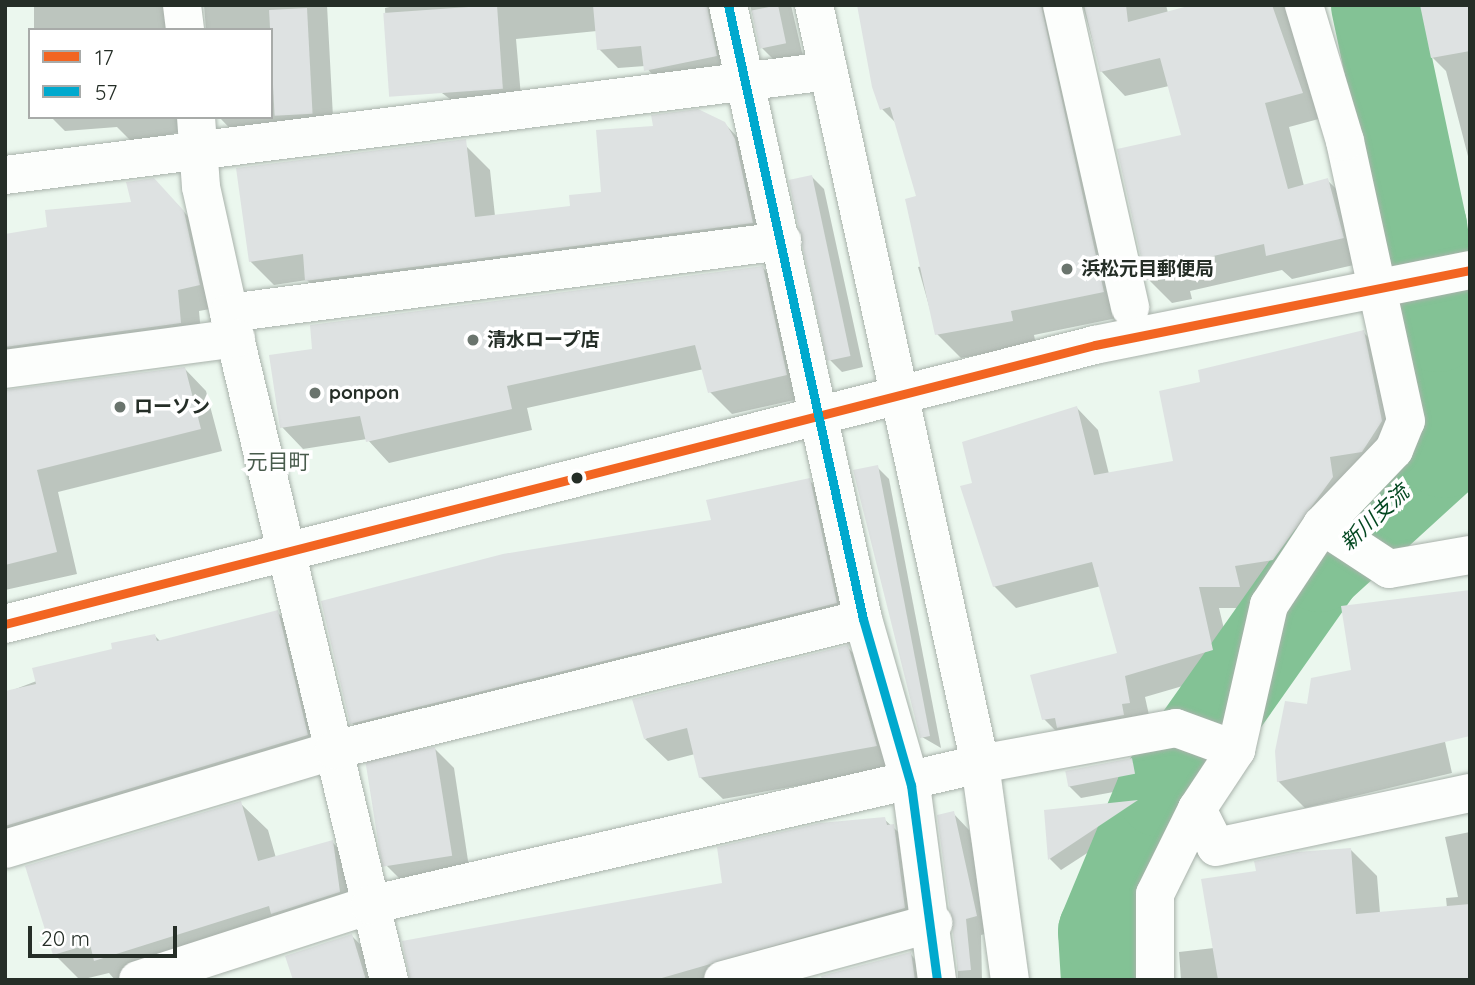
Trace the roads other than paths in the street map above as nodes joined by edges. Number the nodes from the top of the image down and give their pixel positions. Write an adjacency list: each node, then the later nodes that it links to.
1 (182, 5): 6 (street)
2 (728, 5): 8 (street)
3 (814, 5): 7 (street)
4 (1062, 5): 14 (street)
5 (1304, 5): 13 (street)
6 (185, 28)
7 (828, 71): 8 (street); 17 (street)
8 (745, 77): 9 (street); 11 (street)
9 (198, 134): 10 (street); 15 (street)
10 (5, 175)
11 (782, 241): 15 (street); 18 (street)
12 (1460, 273): 13 (street)
13 (1375, 289): 17 (street); 19 (street)
14 (1130, 307)
15 (232, 326): 16 (street); 20 (street)
16 (5, 369)
17 (896, 400): 18 (street); 26 (street)
18 (823, 415): 20 (street); 22 (street)
19 (1324, 526): 21 (street); 24 (street)
20 (290, 554): 23 (street); 25 (street)
21 (1470, 555)
22 (863, 619): 25 (street); 27 (street)
23 (5, 624)
24 (1228, 746): 26 (street); 29 (street)
25 (334, 750): 30 (street); 31 (street)
26 (980, 764): 27 (street); 37 (street)
27 (911, 785): 31 (street); 32 (street)
28 (1470, 793): 29 (street)
29 (1197, 809): 38 (street)
30 (5, 849)
31 (370, 905): 33 (street); 34 (street)
32 (933, 923): 35 (street); 36 (street)
33 (138, 980)
34 (389, 980)
35 (723, 980)
36 (937, 980)
37 (1010, 980)
38 (1155, 980)

